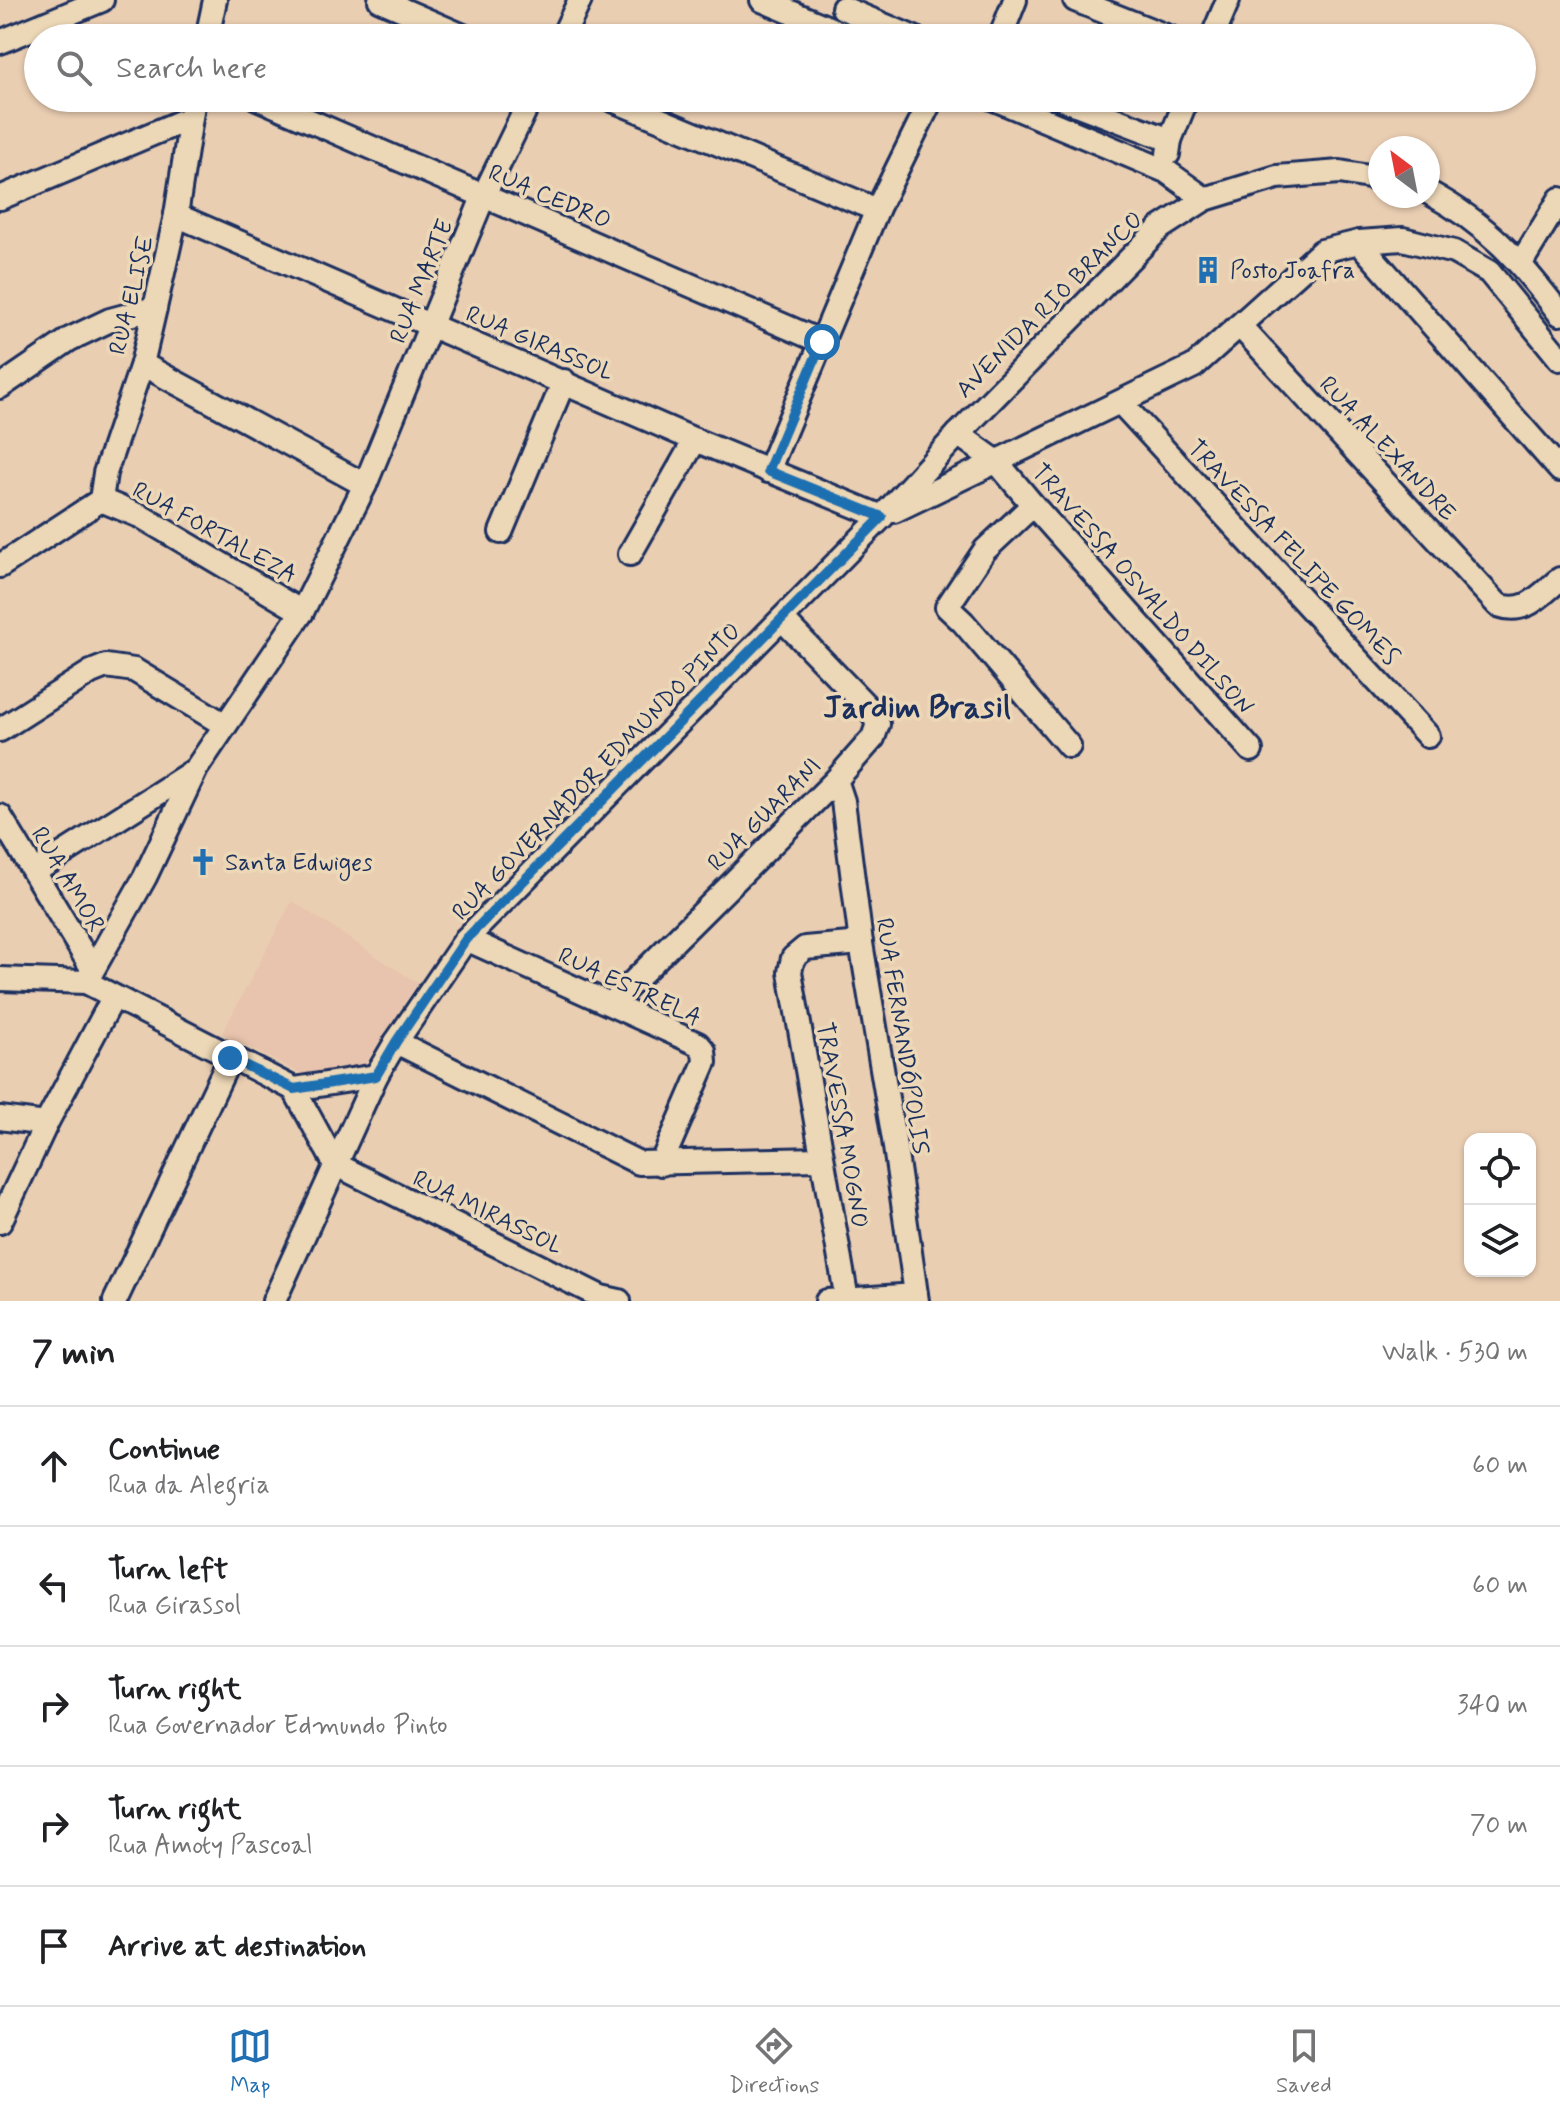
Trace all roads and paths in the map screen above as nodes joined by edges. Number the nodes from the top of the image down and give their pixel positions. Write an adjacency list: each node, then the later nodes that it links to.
1 (102, 0): 10 (street)
2 (215, 0): 12 (street)
3 (380, 0): 13 (street)
4 (580, 0): 14 (street)
5 (762, 0): 15 (street)
6 (1015, 0): 18 (street)
7 (1077, 0): 19 (street)
8 (1228, 0): 20 (street)
9 (845, 4): 16 (street); 17 (street)
10 (78, 5): 11 (street)
11 (38, 24)
12 (210, 24)
13 (436, 24)
14 (569, 24)
15 (819, 24)
16 (844, 24)
17 (886, 24)
18 (1006, 24)
19 (1136, 24)
20 (1218, 24)
21 (24, 31): 22 (street)
22 (0, 42)
23 (183, 112): 36 (street)
24 (191, 112): 41 (street, RUA ELISE)
25 (290, 112): 35 (street, RUA CEDRO)
26 (524, 112): 35 (street, RUA MARTE)
27 (642, 112): 40 (street)
28 (925, 112): 40 (street)
29 (1025, 112): 33 (street)
30 (1097, 112): 32 (street)
31 (1181, 112): 32 (street)
32 (1170, 140): 33 (street)
33 (1166, 171): 37 (street)
34 (1368, 177): 37 (street, AVENIDA RIO BRANCO)
35 (484, 195): 46 (street, RUA MARTE); 48 (street, RUA CEDRO)
36 (0, 198)
37 (1205, 199): 54 (street, AVENIDA RIO BRANCO)
38 (1440, 199): 43 (street)
39 (1560, 199): 43 (street)
40 (877, 210): 48 (street)
41 (176, 215): 44 (street, RUA ELISE); 46 (street, RUA GIRASSOL)
42 (1359, 242): 47 (street); 49 (street); 57 (street)
43 (1521, 263): 45 (street)
44 (155, 308): 50 (street, RUA ELISE); 52 (street)
45 (1560, 314)
46 (432, 325): 51 (street, RUA GIRASSOL); 59 (street, RUA MARTE)
47 (1240, 326): 53 (street); 66 (street, RUA ALEXANDRE)
48 (822, 342): 58 (street)
49 (1560, 359)
50 (142, 364): 59 (street); 60 (street, RUA ELISE)
51 (564, 381): 55 (street, RUA GIRASSOL); 63 (street)
52 (0, 387)
53 (1121, 403): 56 (street); 71 (street, TRAVESSA FELIPE GOMES)
54 (958, 434): 56 (street, TRAVESSA OSVALDO DILSON); 62 (street, AVENIDA RIO BRANCO)
55 (695, 440): 58 (street, RUA GIRASSOL); 64 (street)
56 (997, 462): 61 (street, TRAVESSA OSVALDO DILSON); 62 (street)
57 (1560, 470)
58 (768, 471): 62 (street, RUA GIRASSOL)
59 (365, 485): 67 (street, RUA MARTE)
60 (101, 500): 65 (street); 67 (street, RUA FORTALEZA)
61 (1033, 505): 72 (street); 73 (street, TRAVESSA OSVALDO DILSON)
62 (882, 517): 68 (street, RUA GOVERNADOR EDMUNDO PINTO)
63 (501, 532)
64 (630, 554)
65 (0, 566)
66 (1560, 579)
67 (302, 612): 69 (street, RUA MARTE)
68 (782, 619): 75 (street, RUA GUARANI); 78 (street, RUA GOVERNADOR EDMUNDO PINTO)
69 (225, 725): 70 (street); 74 (street, RUA MARTE)
70 (0, 730)
71 (1428, 736)
72 (1069, 746)
73 (1251, 750)
74 (196, 769): 77 (street); 80 (street, RUA MARTE)
75 (836, 780): 79 (street, RUA FERNANDÓPOLIS); 83 (street, RUA GUARANI)
76 (0, 816): 77 (street, RUA AMOR)
77 (34, 872): 80 (street, RUA AMOR)
78 (466, 939): 83 (street, RUA ESTRELA); 84 (street, RUA GOVERNADOR EDMUNDO PINTO)
79 (861, 943): 90 (street, TRAVESSA MOGNO); 94 (street, RUA FERNANDÓPOLIS)
80 (89, 975): 81 (street); 82 (street)
81 (0, 979)
82 (113, 998): 85 (street); 89 (street)
83 (612, 1003): 92 (street, RUA ESTRELA)
84 (396, 1042): 86 (street, RUA GOVERNADOR EDMUNDO PINTO); 92 (street)
85 (230, 1058): 87 (street); 97 (street)
86 (376, 1076): 87 (street); 91 (street, RUA GOVERNADOR EDMUNDO PINTO)
87 (294, 1089): 91 (street)
88 (0, 1118): 89 (street)
89 (46, 1124): 93 (street)
90 (821, 1159): 92 (street); 96 (street, TRAVESSA MOGNO)
91 (335, 1164): 95 (street, RUA MIRASSOL); 98 (street, RUA GOVERNADOR EDMUNDO PINTO)
92 (661, 1164)
93 (0, 1222)
94 (917, 1298): 96 (street)
95 (607, 1300)
96 (847, 1300): 99 (street)
97 (115, 1301)
98 (274, 1301)
99 (827, 1301)

